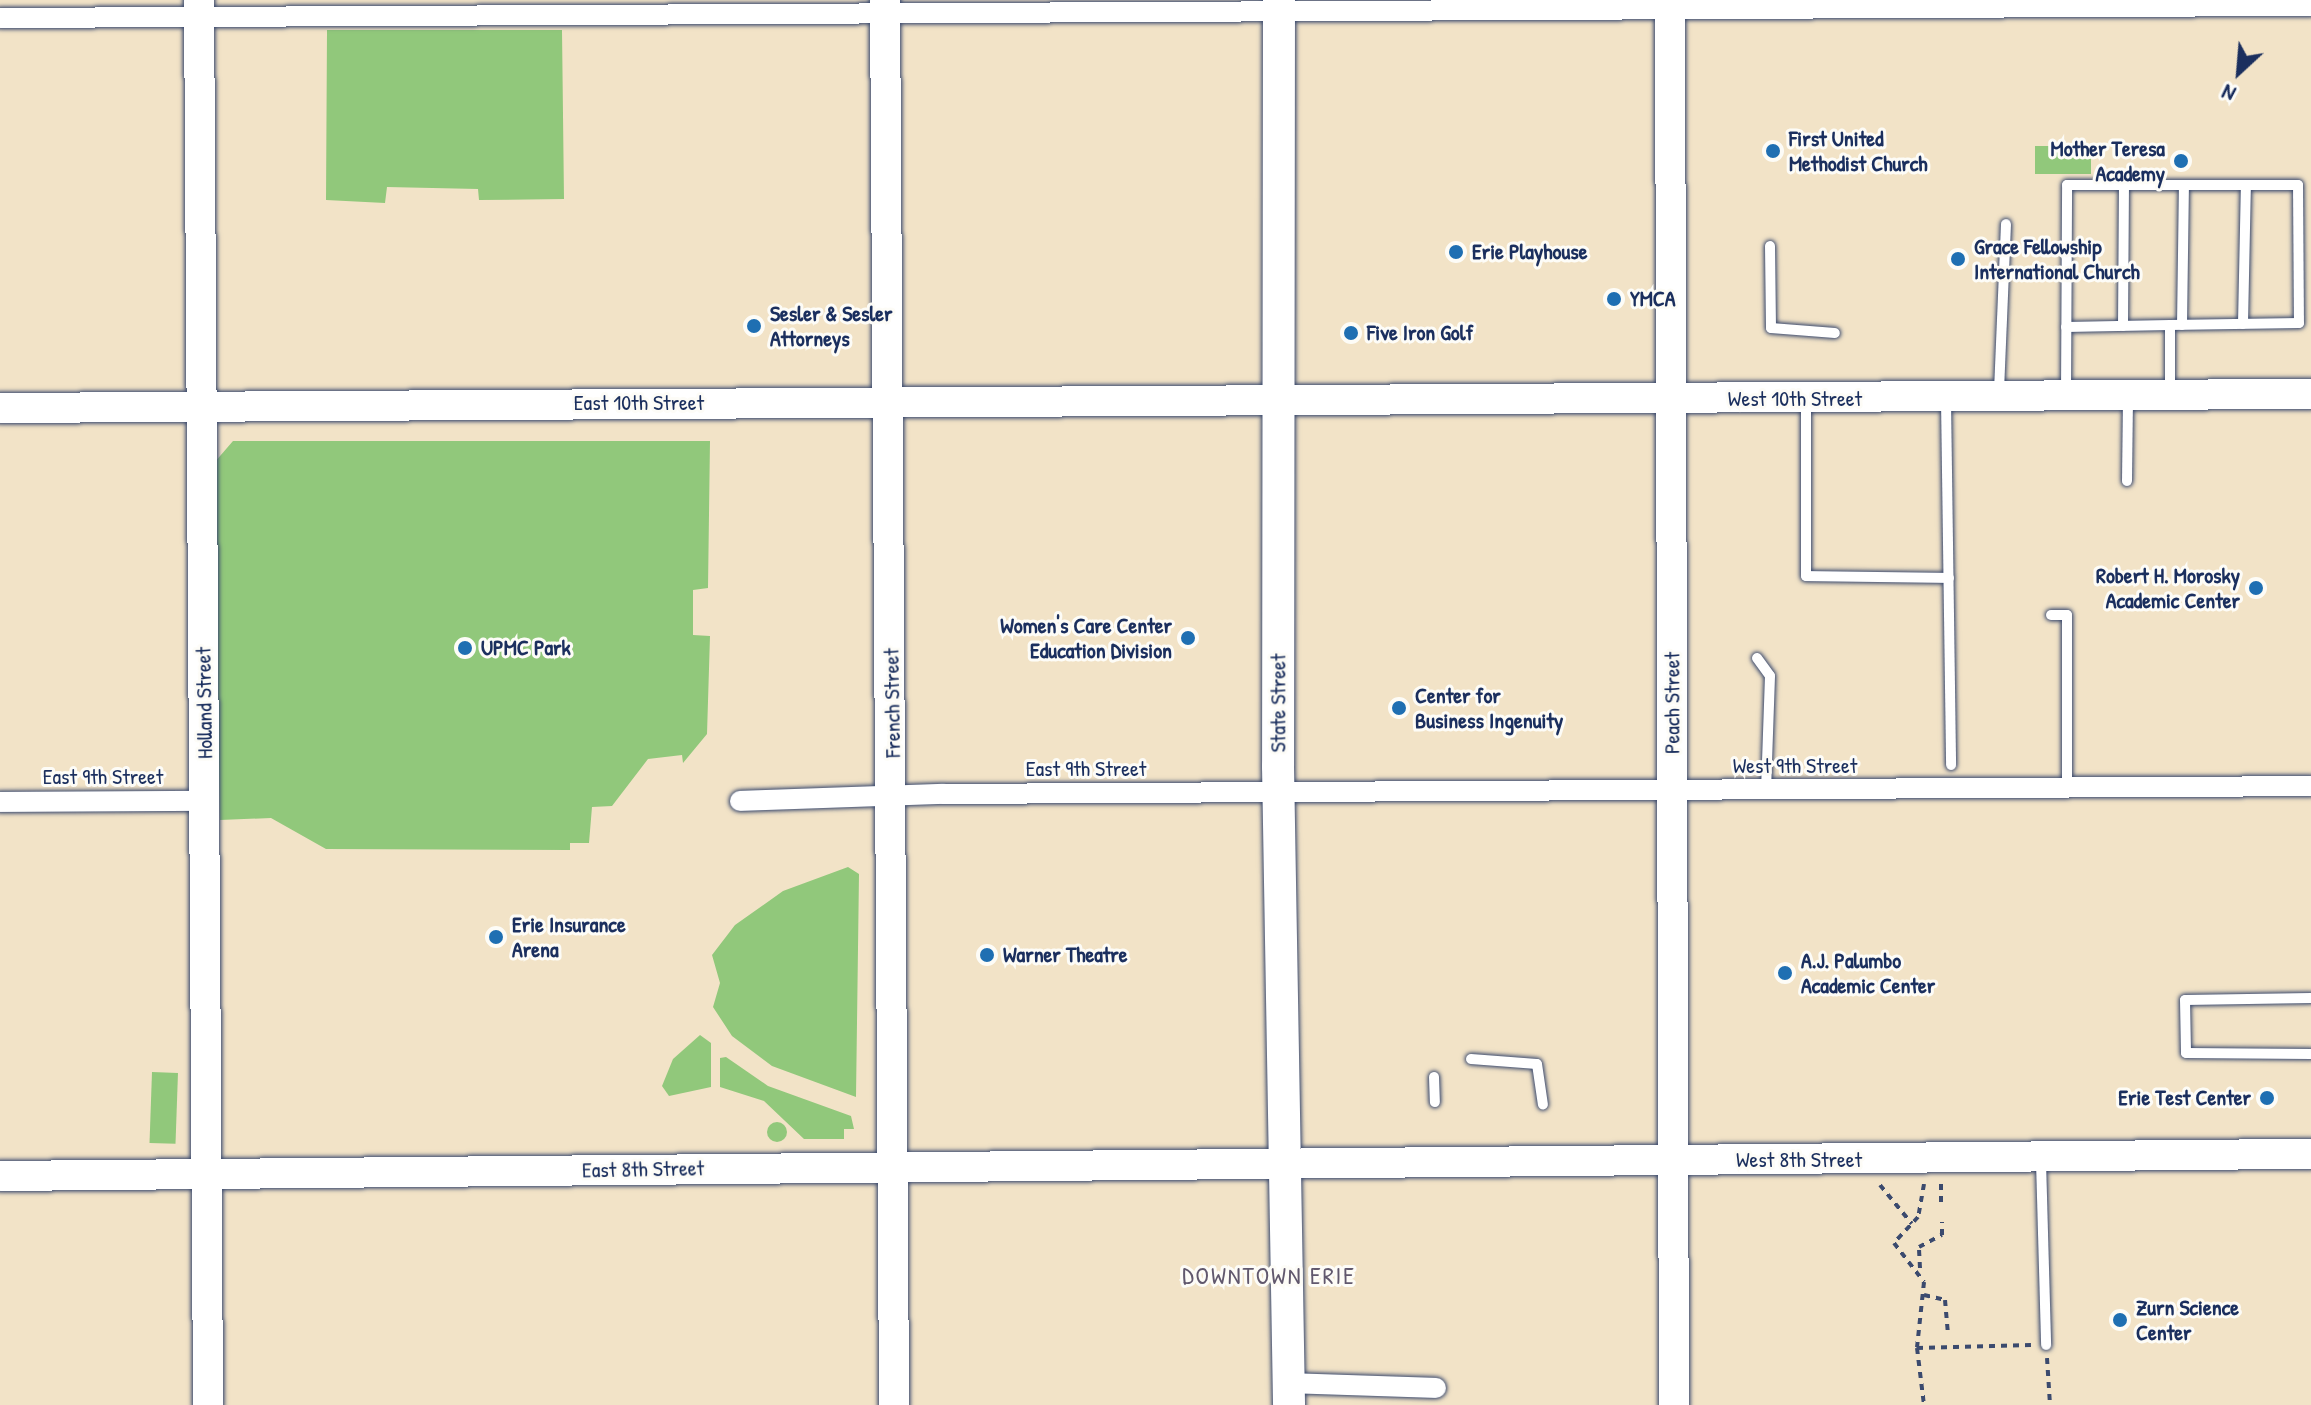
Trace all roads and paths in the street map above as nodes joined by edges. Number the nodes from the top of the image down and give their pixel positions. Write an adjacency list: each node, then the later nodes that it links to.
1 (1670, 3): 2 (street); 7 (street); 28 (street, Peach Street)
2 (1809, 3): 3 (street)
3 (2014, 3): 4 (street)
4 (2209, 3): 8 (street)
5 (1077, 5): 6 (street); 7 (street)
6 (885, 6): 9 (street); 30 (street, French Street)
7 (1279, 6): 29 (main road, State Street)
8 (2311, 6)
9 (199, 8): 10 (street); 31 (street, Holland Street)
10 (0, 18)
11 (2124, 185): 12 (lane); 18 (lane); 19 (lane)
12 (2184, 185): 13 (lane); 17 (lane)
13 (2246, 185): 16 (lane); 16 (lane)
14 (2006, 224): 24 (lane)
15 (1770, 246): 20 (lane)
16 (2243, 324): 17 (lane)
17 (2176, 325): 18 (lane); 23 (lane)
18 (2123, 326): 19 (lane)
19 (2066, 327): 25 (lane)
20 (1835, 333)
21 (2311, 394): 23 (street, West 10th Street)
22 (2128, 396): 23 (street, West 10th Street); 25 (street, West 10th Street); 33 (lane)
23 (2170, 396)
24 (1998, 397): 25 (street, West 10th Street); 26 (street, West 10th Street)
25 (2066, 397)
26 (1946, 398): 27 (street, West 10th Street); 34 (lane)
27 (1806, 399): 28 (street, West 10th Street); 34 (lane)
28 (1670, 400): 29 (street, West 10th Street); 41 (street, Peach Street)
29 (1278, 402): 30 (street, East 10th Street); 42 (main road, State Street)
30 (889, 404): 31 (street, East 10th Street); 43 (street, French Street)
31 (201, 405): 32 (street, East 10th Street); 44 (street, Holland Street)
32 (0, 408)
33 (2127, 481)
34 (1949, 578): 37 (lane)
35 (2051, 615): 39 (lane)
36 (1757, 658): 40 (lane)
37 (1951, 765)
38 (2311, 786): 39 (street, West 9th Street)
39 (2067, 788): 40 (street, West 9th Street)
40 (1766, 790): 41 (street, West 9th Street)
41 (1673, 791): 42 (street, West 9th Street); 55 (street, Peach Street)
42 (1280, 793): 43 (street, East 9th Street); 56 (main road, State Street)
43 (893, 797): 45 (street, East 9th Street); 57 (street, French Street)
44 (205, 801): 46 (street, East 9th Street); 59 (street, Holland Street)
45 (740, 801)
46 (0, 802)
47 (2311, 998): 48 (lane)
48 (2311, 1054)
49 (1471, 1059): 52 (lane)
50 (1434, 1077): 51 (lane)
51 (1435, 1102)
52 (1543, 1105)
53 (2311, 1154): 54 (street, West 8th Street)
54 (2041, 1159): 55 (street, West 8th Street); 69 (lane)
55 (1675, 1160): 56 (street, West 8th Street); 75 (street, Peach Street)
56 (1286, 1161): 57 (street, East 8th Street); 72 (main road, State Street)
57 (893, 1167): 59 (street, East 8th Street); 74 (street, French Street)
58 (0, 1176): 59 (street, East 8th Street)
59 (208, 1176): 73 (street, Holland Street)
60 (1924, 1184): 65 (path)
61 (1941, 1184): 63 (path)
62 (1880, 1185): 65 (path)
63 (1941, 1205)
64 (1942, 1222): 66 (path)
65 (1912, 1224): 66 (path)
66 (1920, 1268): 67 (path)
67 (1924, 1295): 68 (path); 70 (path)
68 (1948, 1334)
69 (2046, 1345): 70 (path); 77 (path)
70 (1917, 1348): 76 (path)
71 (1436, 1388): 72 (street)
72 (1289, 1394)
73 (208, 1405)
74 (894, 1405)
75 (1674, 1405)
76 (1924, 1405)
77 (2050, 1405)

